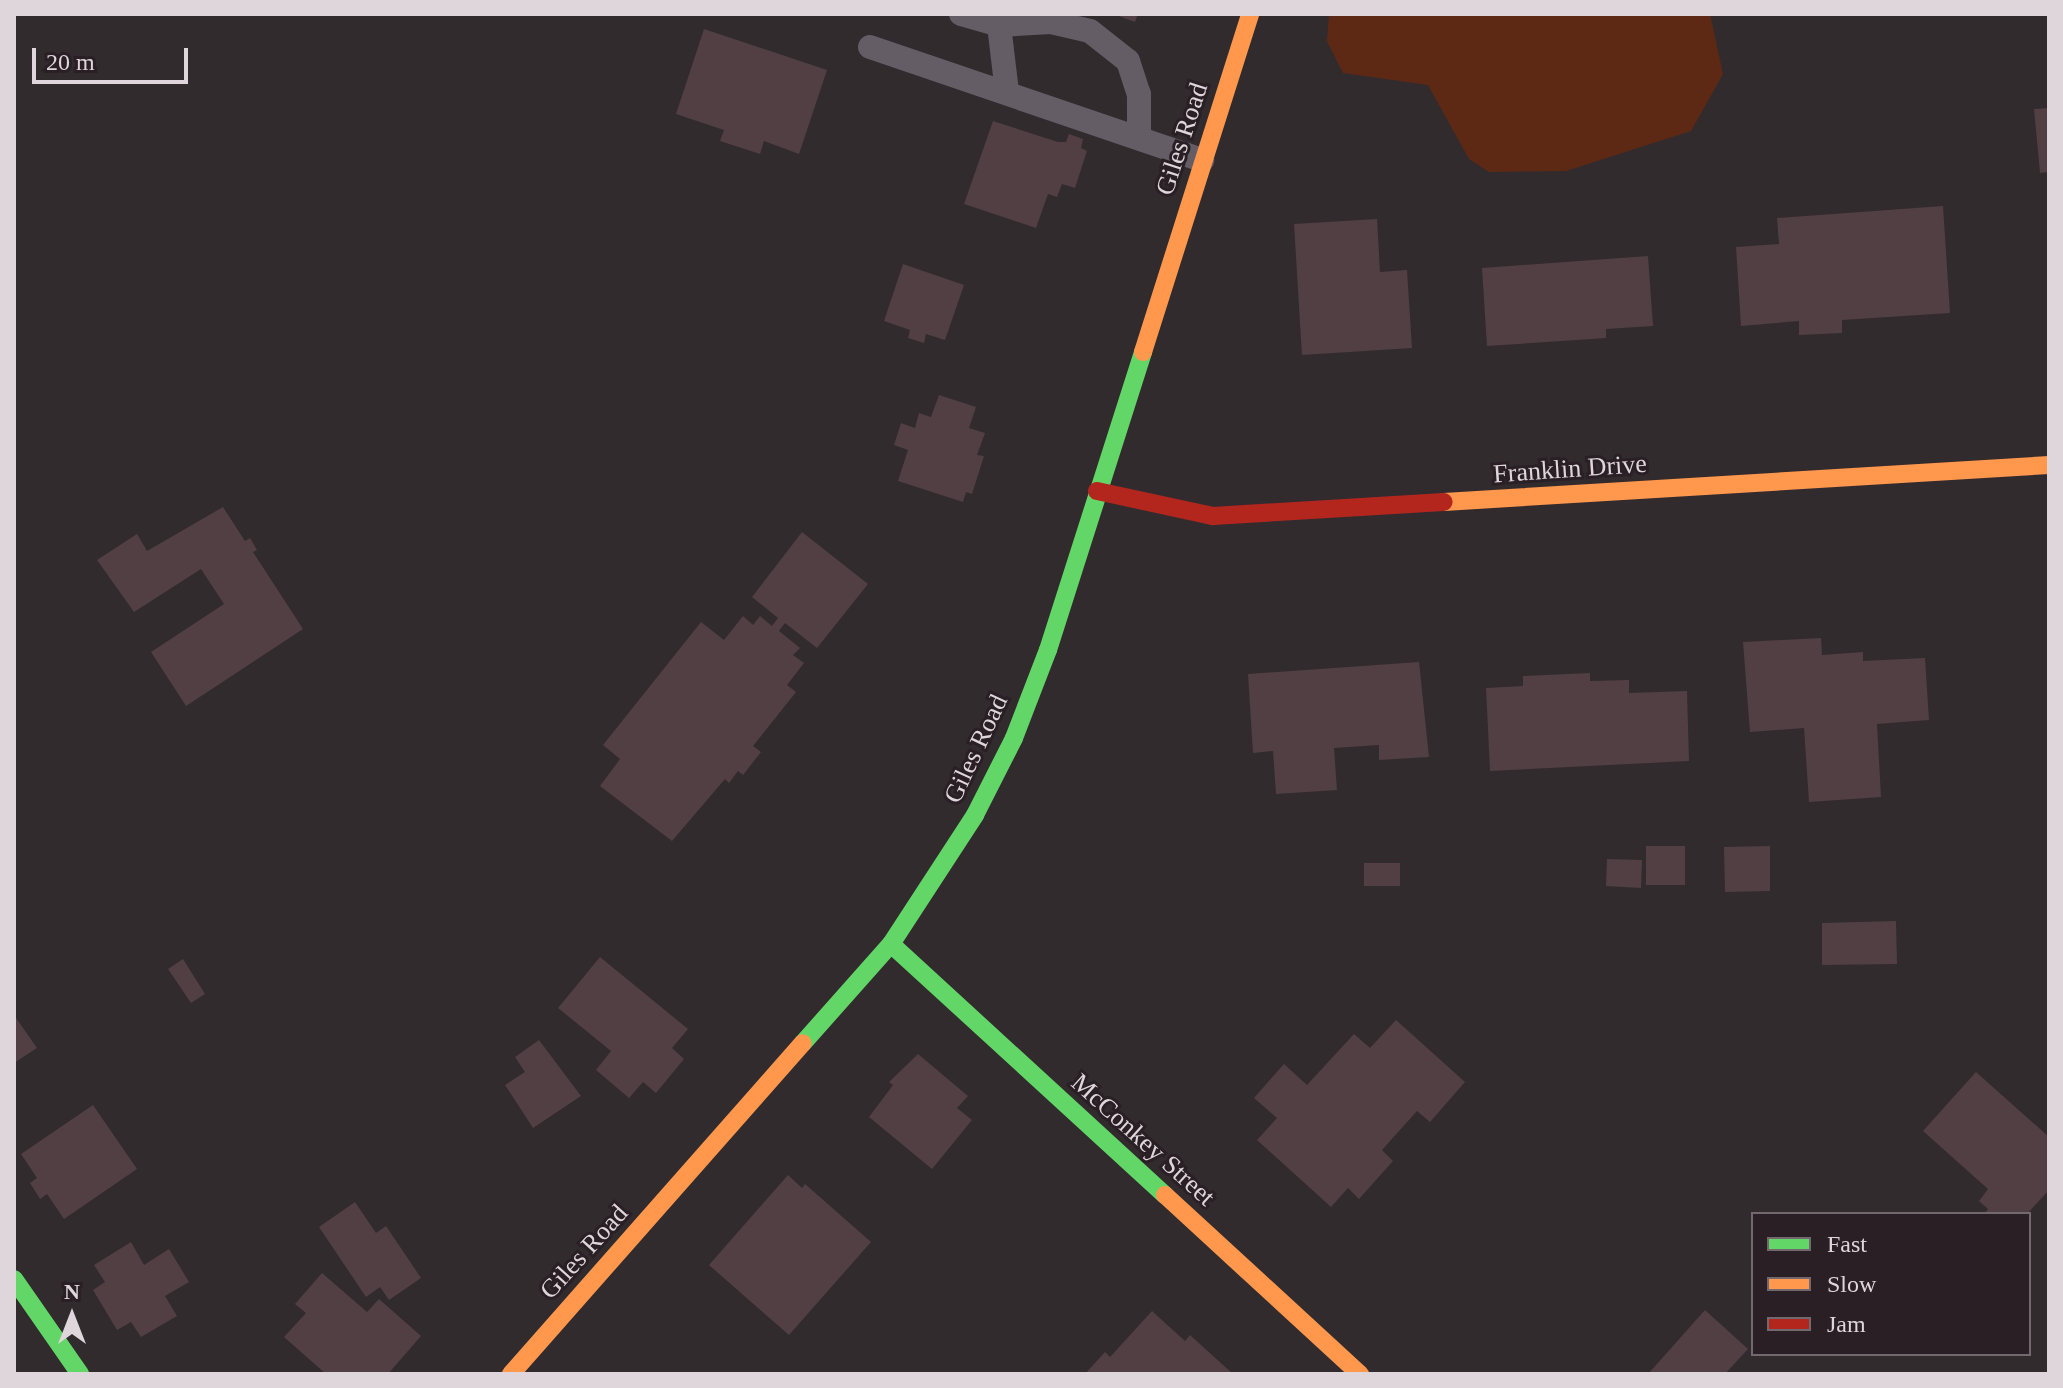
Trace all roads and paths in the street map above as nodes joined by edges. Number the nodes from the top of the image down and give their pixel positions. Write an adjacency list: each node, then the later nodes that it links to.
1 (961, 14): 3 (lane)
2 (1250, 14): 7 (street, Giles Road)
3 (999, 25): 5 (lane); 6 (lane)
4 (870, 47): 5 (lane)
5 (1007, 92): 6 (lane)
6 (1139, 135): 7 (lane)
7 (1202, 160): 9 (street, Giles Road)
8 (2049, 465): 9 (street, Franklin Drive)
9 (1097, 491): 10 (street, Giles Road)
10 (891, 944): 13 (street, Giles Road); 14 (street, McConkey Street)
11 (14, 1279): 12 (street)
12 (80, 1374)
13 (511, 1374)
14 (1360, 1374)

